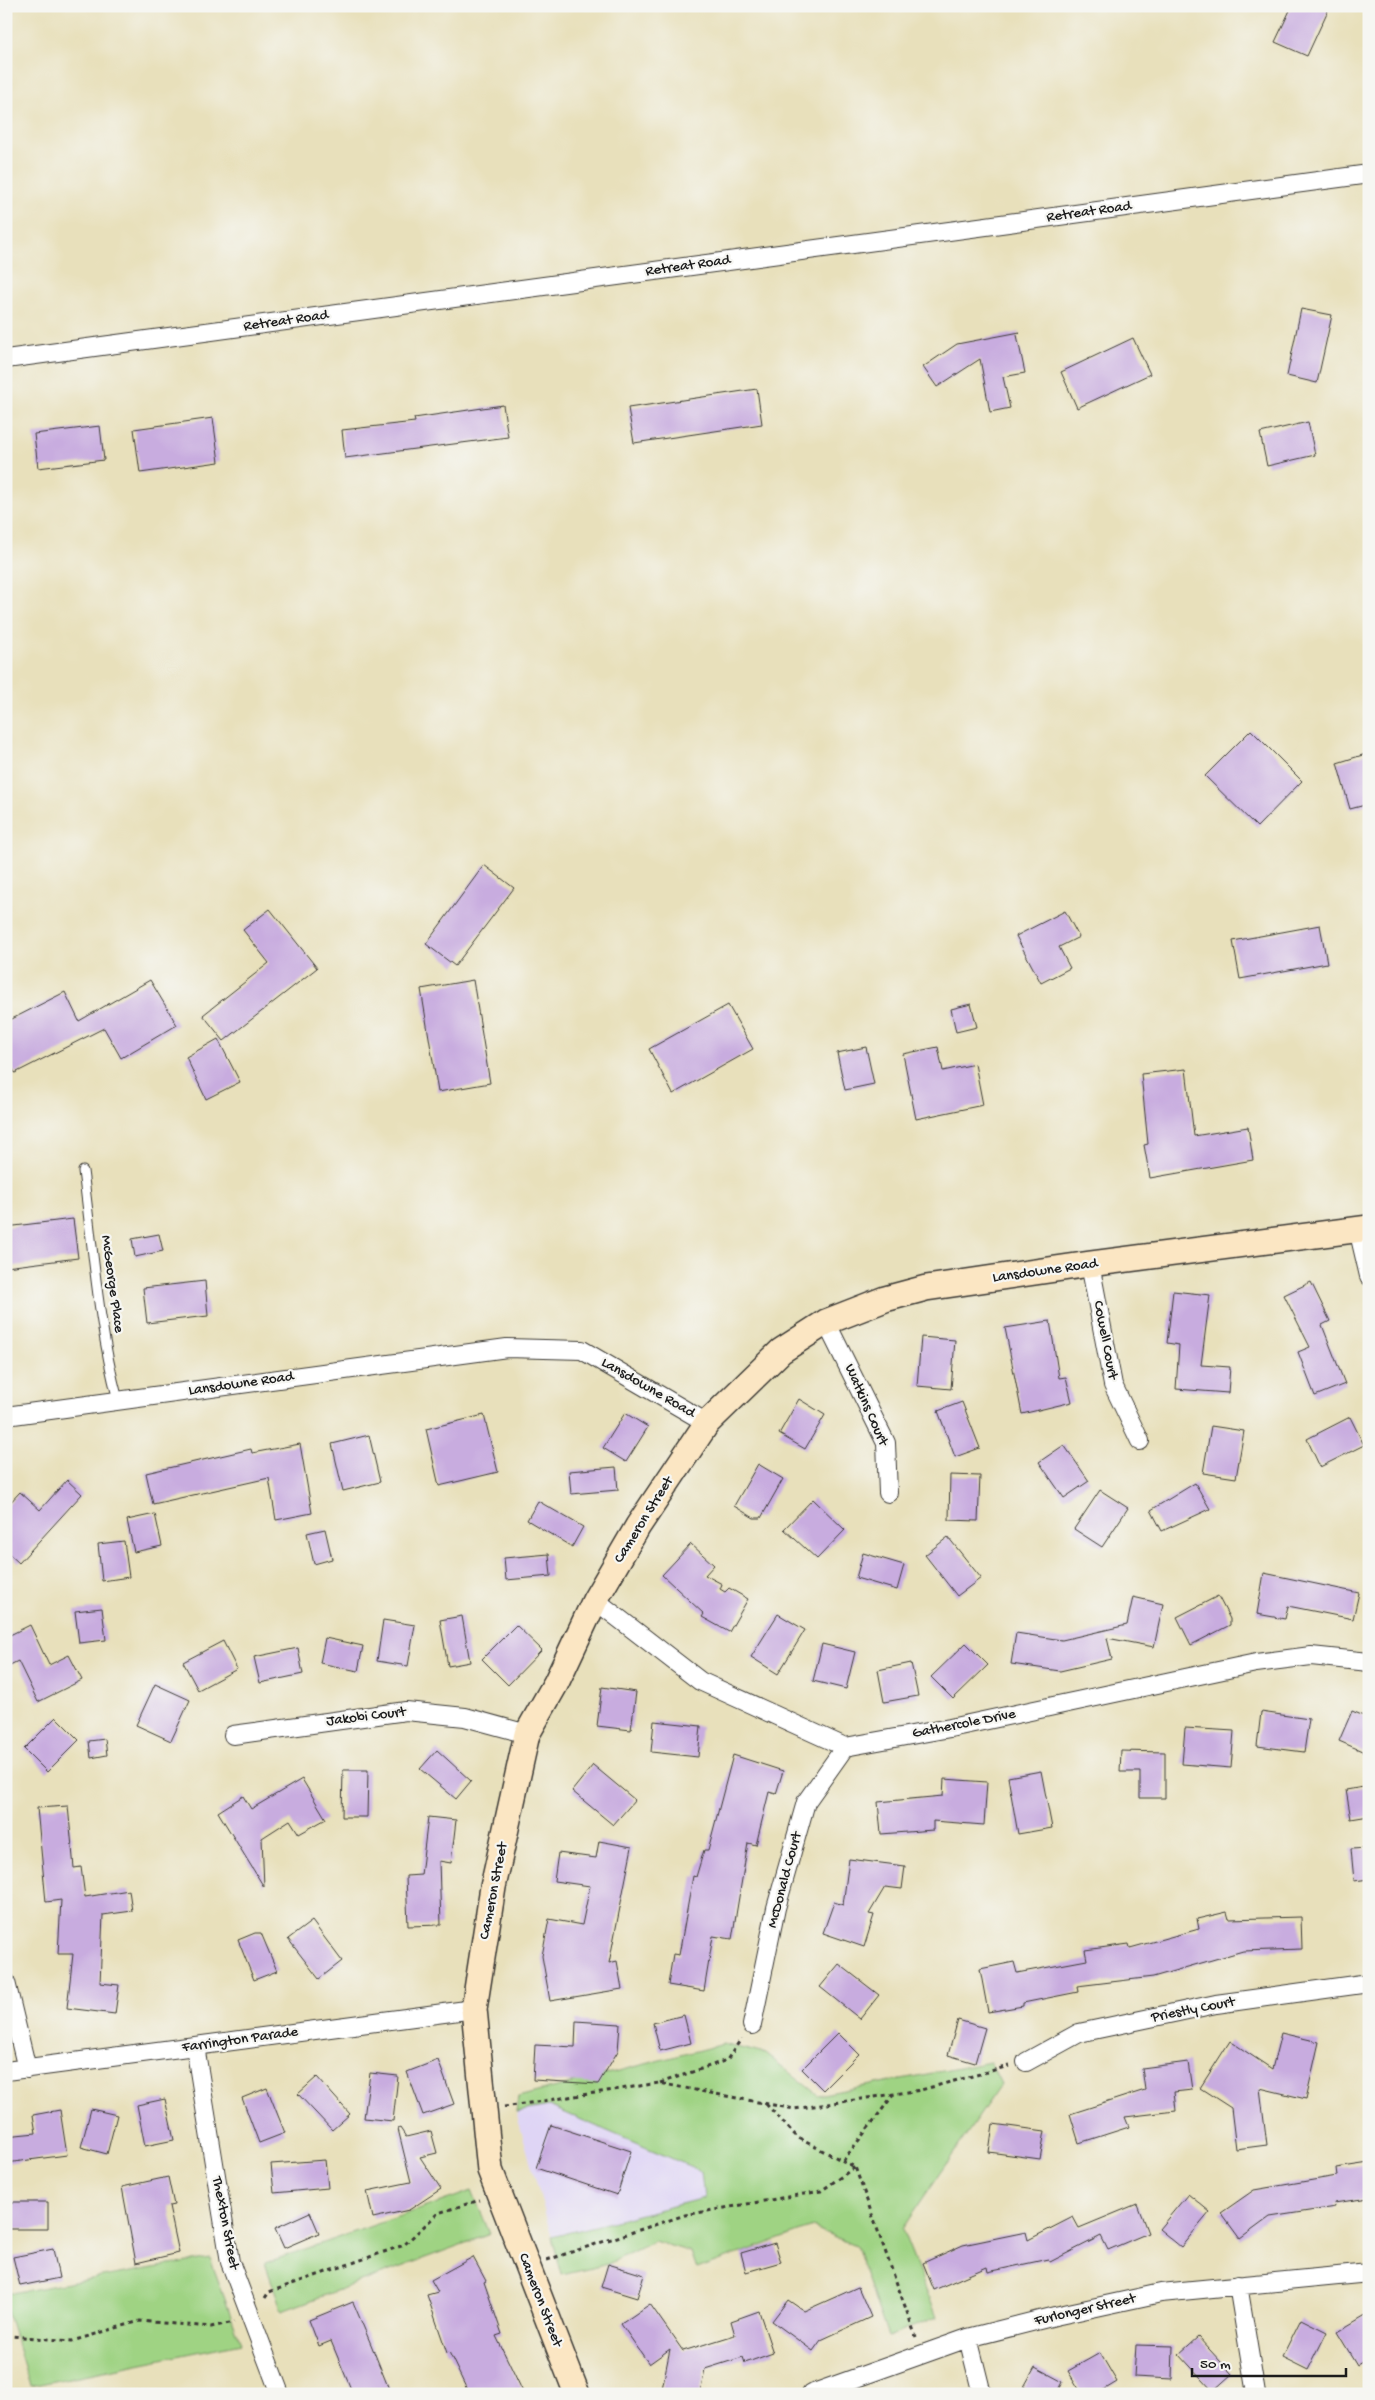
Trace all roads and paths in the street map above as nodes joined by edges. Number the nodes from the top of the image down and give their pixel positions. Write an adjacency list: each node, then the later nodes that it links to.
1 (1369, 174): 2 (street, Retreat Road)
2 (6, 359)
3 (83, 1171): 8 (lane, McGeorge Place)
4 (1363, 1229): 5 (street, Lansdowne Road); 6 (street)
5 (1090, 1264): 7 (street, Lansdowne Road); 11 (street, Cowell Court)
6 (1369, 1276)
7 (826, 1322): 10 (street, Lansdowne Road); 12 (street, Watkins Court)
8 (118, 1400): 9 (street, Lansdowne Road); 10 (street, Lansdowne Road)
9 (6, 1416)
10 (707, 1423): 13 (street, Cameron Street)
11 (1140, 1441)
12 (888, 1493)
13 (595, 1600): 15 (street, Cameron Street); 17 (street)
14 (1369, 1662): 17 (street, Gathercole Drive)
15 (528, 1734): 16 (street, Jakobi Court); 20 (street, Cameron Street)
16 (234, 1735)
17 (845, 1747): 21 (street, McDonald Court)
18 (6, 1982): 24 (street)
19 (1369, 1983): 23 (street, Priestly Court)
20 (474, 2009): 22 (street, Farrington Parade); 29 (street, Cameron Street)
21 (752, 2025): 26 (path)
22 (195, 2046): 24 (street, Farrington Parade); 36 (street, Thexton Street)
23 (1026, 2062): 27 (path)
24 (27, 2069): 25 (street, Farrington Parade)
25 (6, 2071)
26 (659, 2083): 28 (path); 29 (path)
27 (894, 2094): 28 (path); 30 (path)
28 (765, 2104): 30 (path)
29 (484, 2110): 32 (street, Cameron Street)
30 (843, 2161): 31 (path)
31 (855, 2167): 33 (path); 39 (path)
32 (499, 2193): 33 (street, Cameron Street); 36 (path)
33 (526, 2266): 41 (street, Cameron Street)
34 (1369, 2273): 35 (street, Furlonger Street)
35 (1238, 2285): 38 (street, Furlonger Street); 44 (street)
36 (250, 2319): 37 (path); 40 (street, Thexton Street)
37 (6, 2338)
38 (968, 2338): 39 (street, Furlonger Street); 43 (street)
39 (922, 2354): 42 (street, Furlonger Street)
40 (280, 2394)
41 (577, 2394)
42 (811, 2394)
43 (982, 2394)
44 (1256, 2394)

